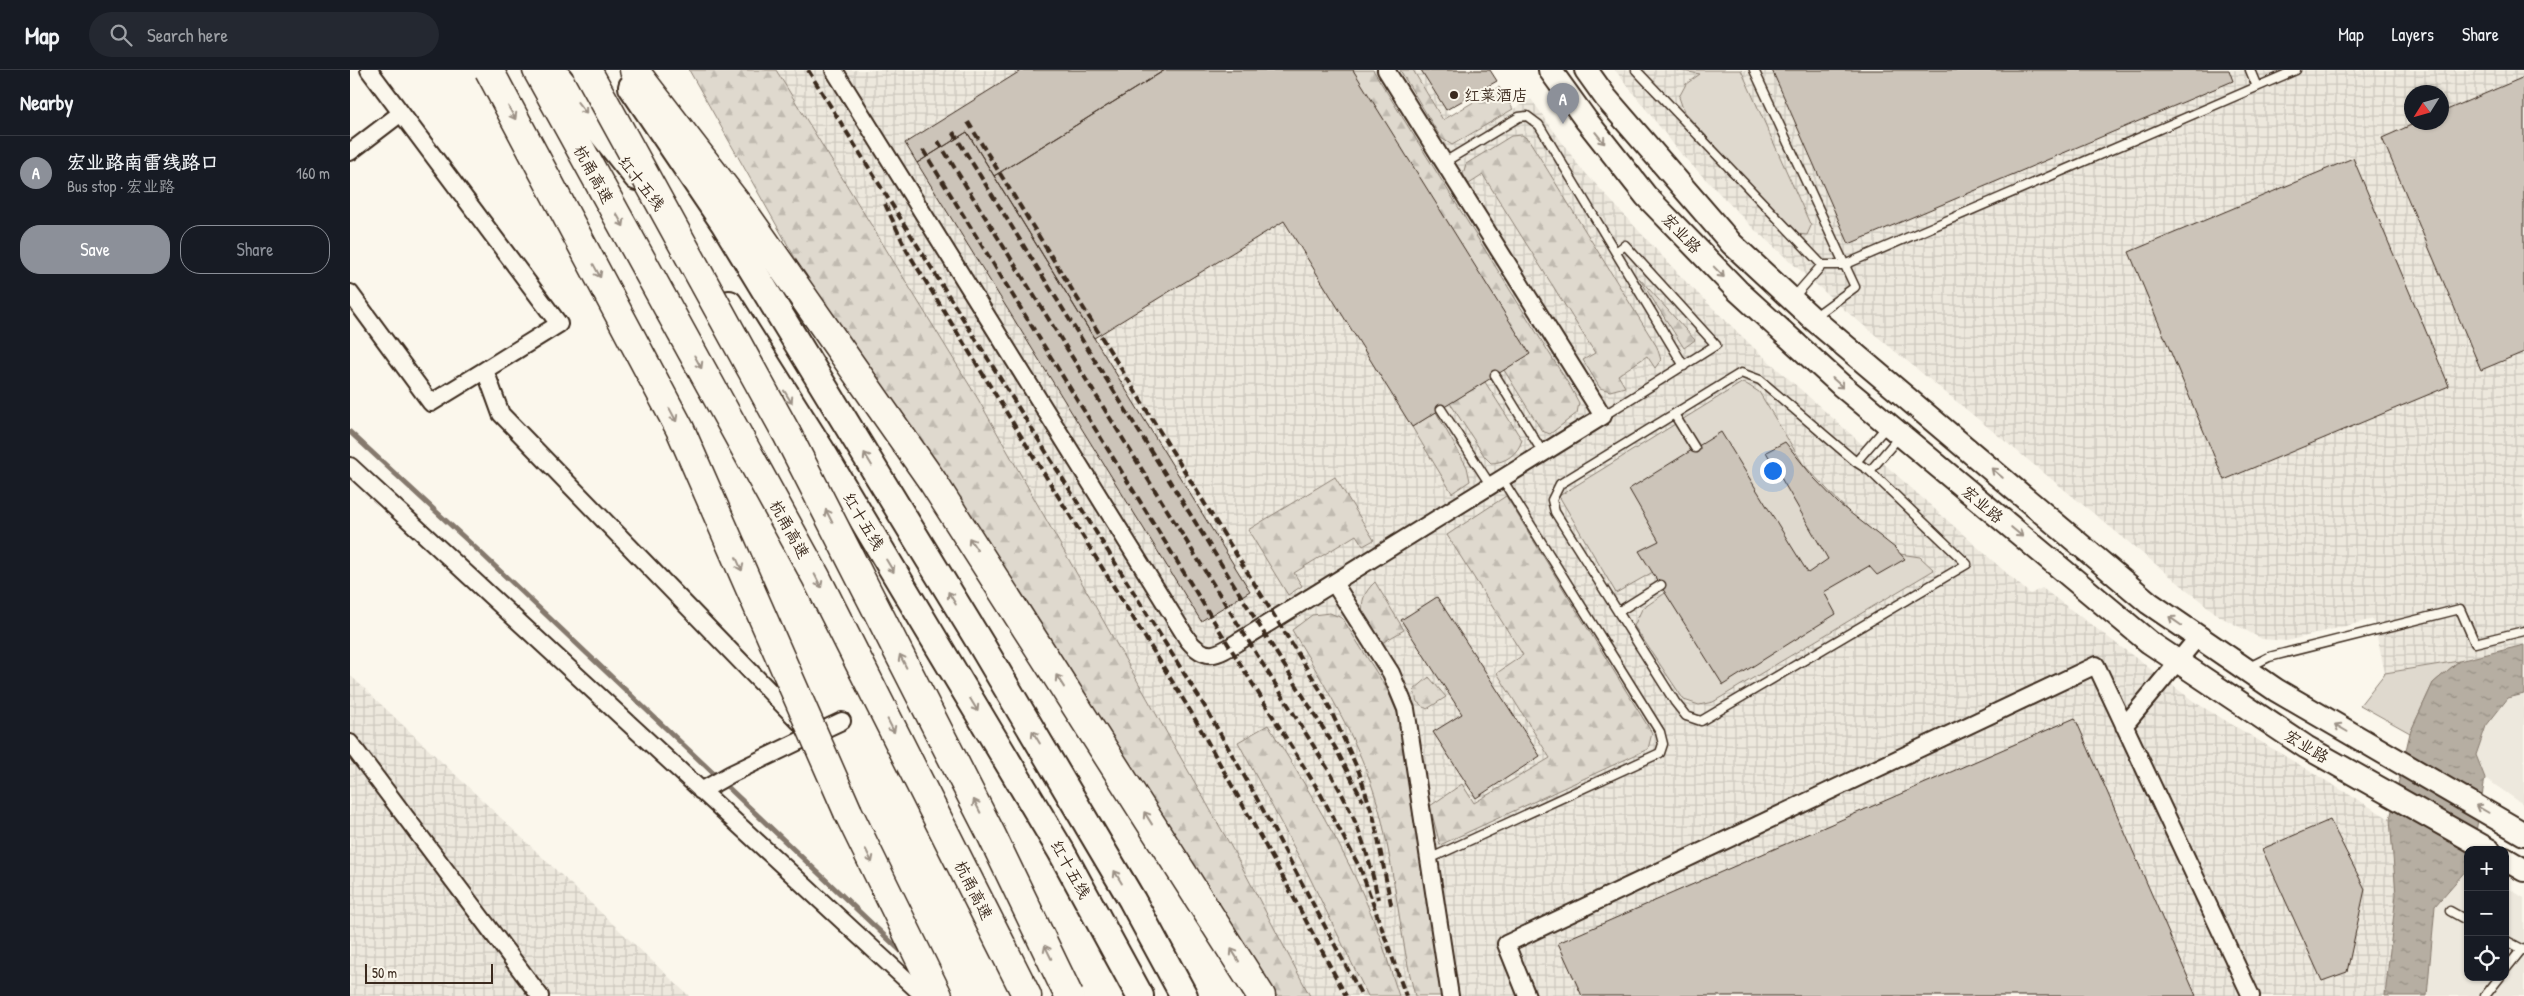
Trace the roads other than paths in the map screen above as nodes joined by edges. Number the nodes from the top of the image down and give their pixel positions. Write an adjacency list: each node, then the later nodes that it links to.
1 (369, 70): 17 (street)
2 (489, 70): 66 (highway, one-way to 66, bridge)
3 (536, 70): 67 (highway, 杭甬高速, one-way to 67)
4 (552, 70): 63 (main road, 红十五线, one-way to 63)
5 (586, 70): 68 (highway, one-way to 5, bridge)
6 (621, 70): 56 (main road, one-way to 6)
7 (634, 70): 71 (highway, one-way to 7)
8 (834, 70): 39 (street)
9 (1386, 70): 19 (street)
10 (1550, 70): 32 (street, 宏业路, one-way to 32)
11 (1586, 70): 24 (street, 宏业路)
12 (1636, 70): 21 (lane)
13 (1754, 70): 22 (lane)
14 (2250, 70): 16 (lane)
15 (2296, 70): 16 (lane)
16 (2258, 86): 22 (lane)
17 (401, 114): 18 (street); 27 (street)
18 (350, 152)
19 (1443, 163): 20 (lane); 31 (street)
20 (1616, 252): 26 (lane); 26 (lane)
21 (1822, 264): 22 (lane); 24 (lane)
22 (1844, 265): 25 (lane)
23 (350, 293): 27 (street)
24 (1791, 299): 25 (street, 宏业路)
25 (1812, 318): 43 (street, 宏业路, one-way to 25)
26 (1684, 366): 31 (lane)
27 (485, 370): 48 (street)
28 (1495, 375): 34 (lane)
29 (1441, 409): 38 (lane)
30 (1674, 414): 33 (lane); 35 (lane); 41 (lane)
31 (1603, 416): 34 (street)
32 (1894, 430): 35 (lane); 37 (lane); 44 (street, 宏业路, one-way to 44)
33 (1696, 448)
34 (1543, 453): 38 (street)
35 (1856, 462): 37 (lane)
36 (350, 466): 50 (street)
37 (1870, 471): 41 (lane)
38 (1496, 482): 39 (street); 53 (lane)
39 (1334, 583): 53 (street)
40 (1661, 586): 41 (lane)
41 (1618, 612)
42 (2524, 631): 45 (lane)
43 (2198, 637): 44 (street); 45 (street, 宏业路)
44 (2177, 660): 47 (street); 52 (street, 宏业路)
45 (2245, 670): 51 (street, 宏业路, one-way to 45)
46 (842, 721): 48 (street)
47 (2124, 726): 73 (street); 74 (street)
48 (812, 735): 50 (street)
49 (350, 743): 64 (street)
50 (706, 788): 65 (street)
51 (2524, 834)
52 (2482, 846)
53 (1429, 860): 72 (street)
54 (2509, 861): 55 (street)
55 (2524, 870)
56 (1135, 906): 69 (main road); 70 (street)
57 (2450, 911): 58 (lane)
58 (2464, 919)
59 (2509, 942): 60 (lane)
60 (2523, 950): 61 (lane)
61 (2509, 966)
62 (2497, 981): 75 (lane)
63 (1139, 995)
64 (540, 996)
65 (924, 996)
66 (938, 996)
67 (1027, 996)
68 (1069, 996)
69 (1184, 996)
70 (1197, 996)
71 (1261, 996)
72 (1450, 996)
73 (1527, 996)
74 (2251, 996)
75 (2485, 996)

